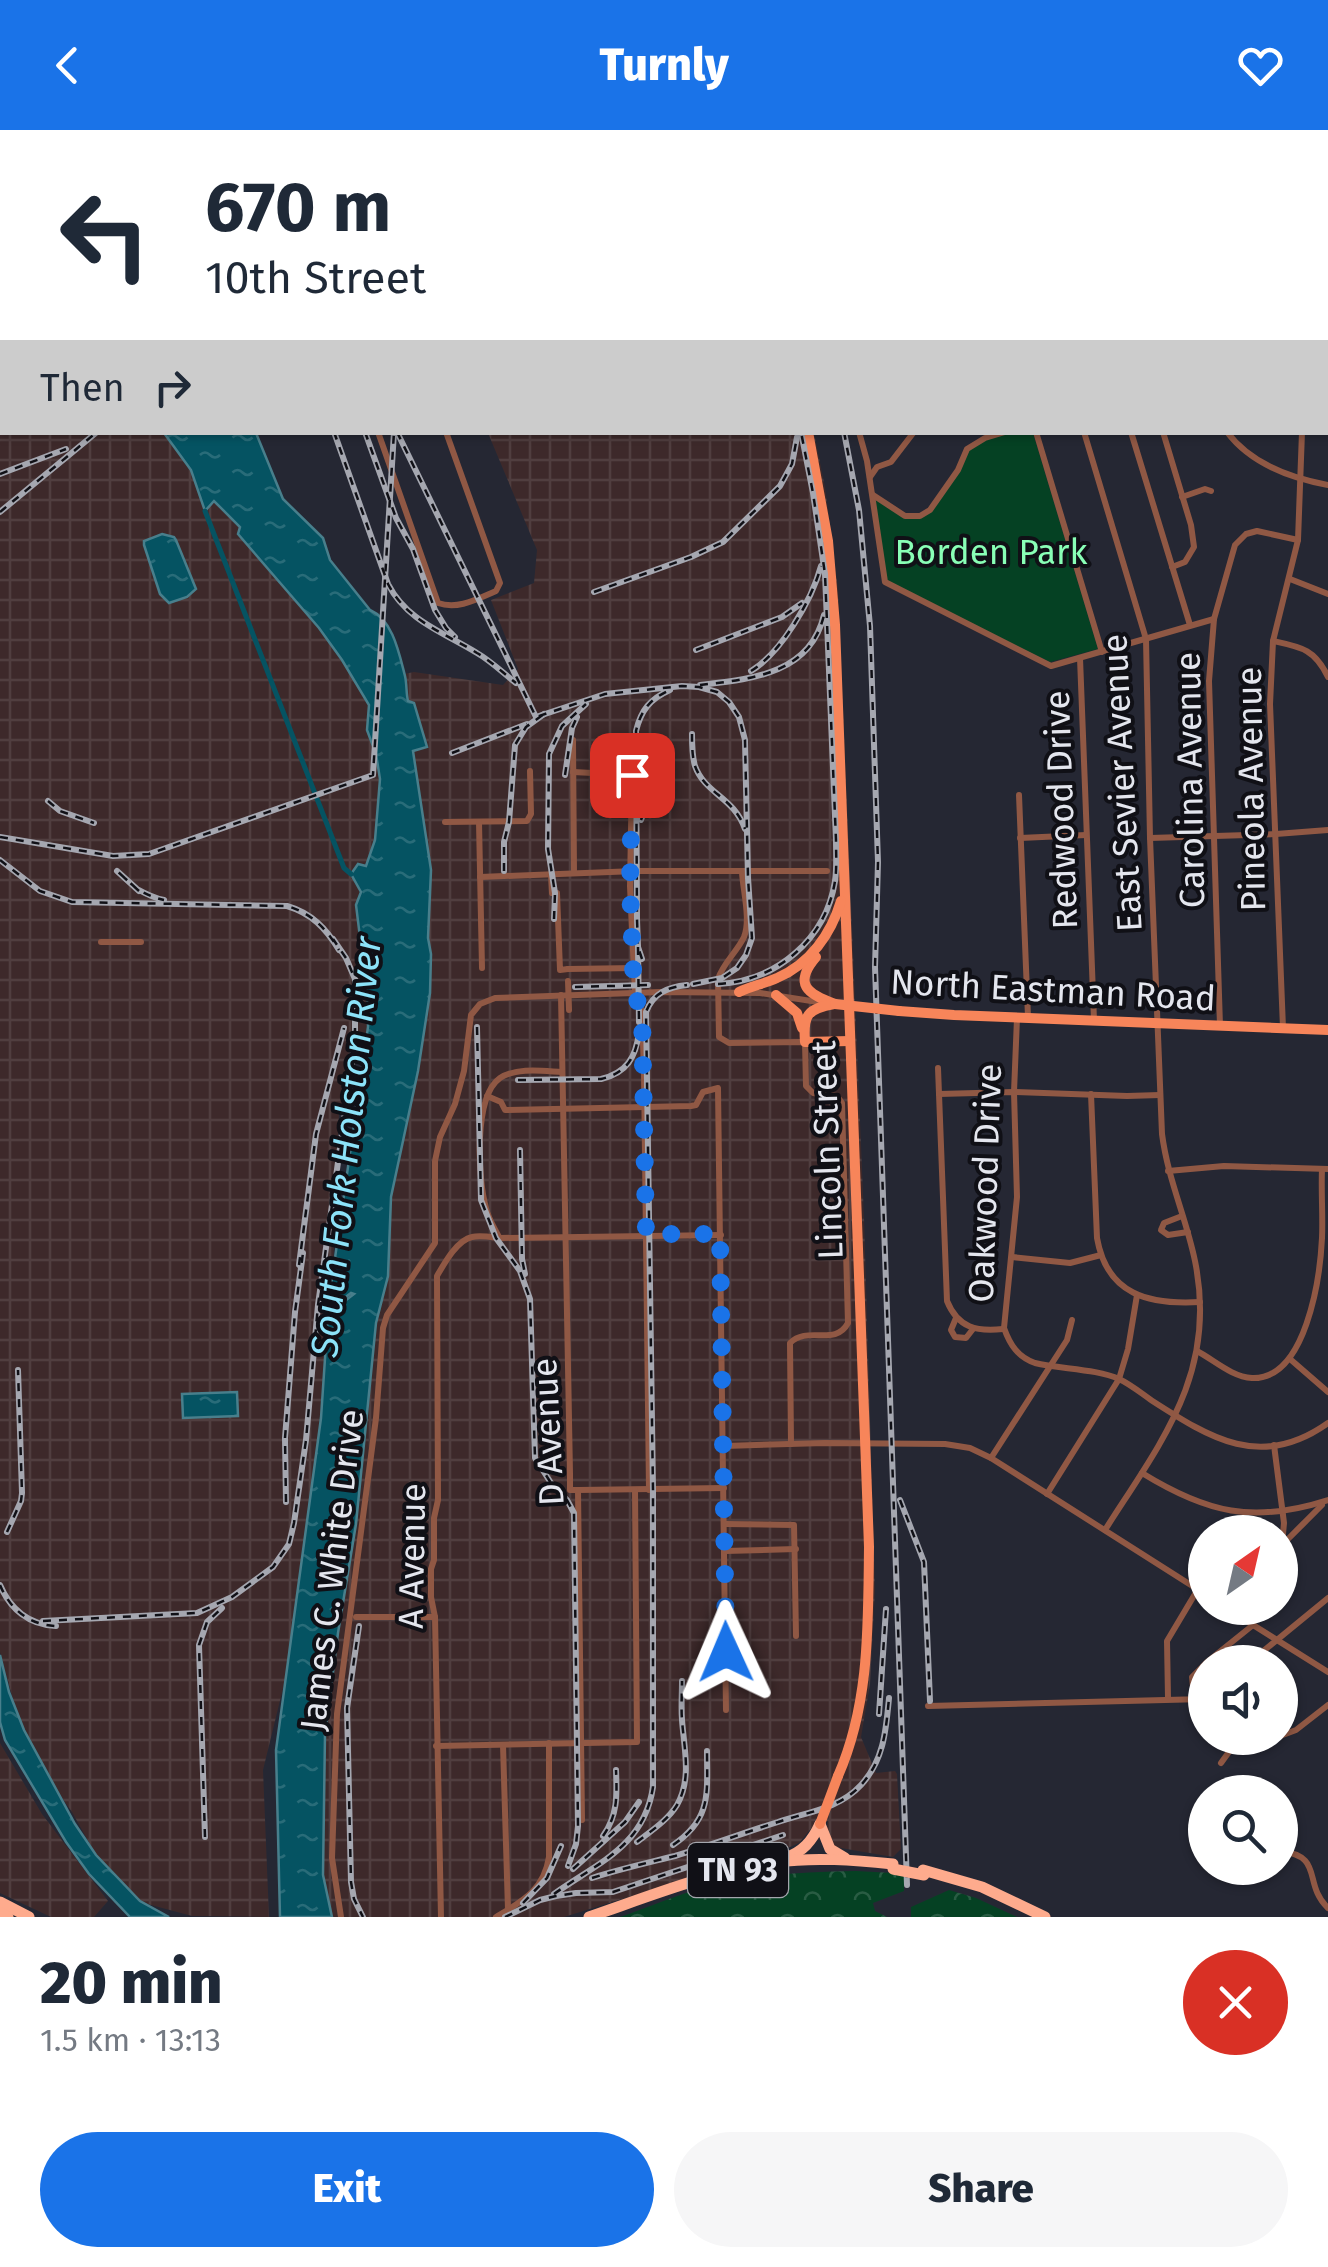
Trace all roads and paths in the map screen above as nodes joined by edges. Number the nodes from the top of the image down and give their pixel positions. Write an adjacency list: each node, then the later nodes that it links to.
1 (379, 435): 2 (street)
2 (447, 435)
3 (809, 435): 48 (main road, Lincoln Street)
4 (860, 435): 13 (street)
5 (912, 435): 13 (street)
6 (984, 435): 17 (street)
7 (1037, 435): 27 (street)
8 (1085, 435): 25 (street, East Sevier Avenue)
9 (1132, 435): 20 (street)
10 (1165, 435): 18 (street)
11 (1229, 435): 14 (street)
12 (1302, 435): 14 (street, Pineola Avenue)
13 (869, 478): 17 (street)
14 (1302, 480): 15 (street); 19 (street, Pineola Avenue)
15 (1328, 485)
16 (1211, 491): 18 (street)
17 (872, 494): 28 (street)
18 (1182, 496): 20 (street)
19 (1298, 540): 21 (street, Pineola Avenue); 23 (street, Carolina Avenue)
20 (1172, 566): 24 (street)
21 (1290, 579): 22 (street); 26 (street, Pineola Avenue)
22 (1328, 594)
23 (1214, 619): 24 (street); 39 (street, Carolina Avenue)
24 (1190, 625): 25 (street)
25 (1146, 639): 27 (street); 41 (street, East Sevier Avenue)
26 (1273, 641): 29 (street); 37 (street, Pineola Avenue)
27 (1102, 652): 28 (street)
28 (1080, 658): 38 (street, Redwood Drive)
29 (1328, 677)
30 (574, 740): 32 (street)
31 (530, 771): 35 (street)
32 (573, 772): 44 (street); 45 (street)
33 (1019, 795): 40 (street, Oakwood Drive)
34 (445, 822): 35 (street)
35 (479, 822): 47 (street)
36 (1328, 830): 37 (street)
37 (1276, 834): 39 (street); 66 (street, Pineola Avenue)
38 (1086, 835): 40 (street); 63 (street, Redwood Drive)
39 (1212, 836): 41 (street); 65 (street, Carolina Avenue)
40 (1020, 838): 62 (street, Oakwood Drive)
41 (1150, 838): 64 (street, East Sevier Avenue)
42 (828, 871): 43 (street)
43 (742, 872): 45 (street); 55 (street)
44 (574, 873): 45 (street); 46 (street)
45 (630, 873): 53 (street)
46 (550, 874): 47 (street); 54 (street, D Avenue)
47 (480, 877): 52 (street)
48 (845, 890): 49 (main road, Lincoln Street); 56 (main road)
49 (846, 935): 60 (main road); 69 (main road, Lincoln Street)
50 (101, 942): 51 (street)
51 (141, 942)
52 (482, 968)
53 (635, 968): 54 (street); 57 (street)
54 (568, 970): 70 (street, D Avenue, bridge)
55 (718, 992): 56 (street, North Eastman Road); 57 (street, North Eastman Road); 68 (street)
56 (738, 992): 59 (street, North Eastman Road)
57 (634, 993): 58 (street, North Eastman Road); 78 (street)
58 (561, 995): 61 (street, North Eastman Road); 70 (street, D Avenue)
59 (776, 995): 60 (street, North Eastman Road); 68 (main road)
60 (835, 1004): 62 (main road, North Eastman Road, bridge); 68 (main road)
61 (474, 1009): 157 (street, James C. White Drive)
62 (1022, 1018): 63 (main road, North Eastman Road); 73 (street, Oakwood Drive)
63 (1094, 1020): 64 (main road, North Eastman Road)
64 (1158, 1023): 65 (main road, North Eastman Road); 76 (street, East Sevier Avenue)
65 (1220, 1026): 66 (main road, North Eastman Road)
66 (1283, 1028): 67 (main road, North Eastman Road)
67 (1328, 1030)
68 (804, 1039): 69 (main road); 103 (street)
69 (850, 1041): 104 (main road, Lincoln Street)
70 (562, 1042): 72 (street, D Avenue)
71 (938, 1068): 74 (street)
72 (562, 1072): 77 (street); 79 (street, D Avenue)
73 (1014, 1092): 74 (street); 75 (street); 89 (street, Oakwood Drive)
74 (939, 1094): 92 (street)
75 (1092, 1094): 76 (street); 88 (street)
76 (1160, 1095): 81 (street, East Sevier Avenue)
77 (488, 1096): 79 (street); 87 (street)
78 (644, 1106): 79 (street); 84 (street); 85 (street)
79 (563, 1109): 86 (street, D Avenue)
80 (1325, 1169): 81 (street); 97 (street)
81 (1168, 1171): 82 (street, East Sevier Avenue)
82 (1182, 1216): 83 (street, East Sevier Avenue); 83 (street)
83 (1188, 1232): 91 (street, East Sevier Avenue)
84 (646, 1234): 85 (street, A Avenue); 86 (street, A Avenue); 112 (street)
85 (720, 1234): 106 (street)
86 (565, 1235): 87 (street, A Avenue); 110 (street, D Avenue)
87 (499, 1238): 125 (street, A Avenue)
88 (1100, 1255): 89 (street); 90 (street)
89 (1012, 1257): 94 (street, Oakwood Drive)
90 (1137, 1296): 91 (street); 99 (street)
91 (1200, 1302): 96 (street, East Sevier Avenue)
92 (956, 1318): 95 (street); 95 (street)
93 (1072, 1320): 98 (street)
94 (1004, 1328): 95 (street); 98 (street, Oakwood Drive)
95 (973, 1329)
96 (1197, 1351): 97 (street); 101 (street, East Sevier Avenue)
97 (1290, 1359): 100 (street)
98 (1050, 1366): 99 (street, Oakwood Drive); 107 (street)
99 (1119, 1378): 101 (street, Oakwood Drive); 113 (street)
100 (1328, 1392)
101 (1176, 1416): 105 (street, Oakwood Drive); 108 (street, East Sevier Avenue)
102 (1328, 1423): 105 (street)
103 (791, 1444): 104 (street); 106 (street)
104 (865, 1444): 107 (street); 146 (main road, Lincoln Street, bridge)
105 (1274, 1445): 115 (street)
106 (724, 1446): 109 (street)
107 (991, 1458): 113 (street)
108 (1142, 1473): 115 (street); 118 (street, East Sevier Avenue)
109 (724, 1488): 112 (street); 117 (street)
110 (578, 1490): 111 (street); 139 (street, D Avenue)
111 (635, 1490): 112 (street); 139 (street)
112 (650, 1490)
113 (1047, 1494): 118 (street)
114 (1328, 1500): 115 (street); 119 (street)
115 (1283, 1511): 116 (street)
116 (1283, 1515)
117 (724, 1524): 120 (street); 121 (street)
118 (1104, 1530): 122 (street)
119 (1298, 1530)
120 (796, 1549): 121 (street); 128 (street)
121 (725, 1550): 137 (street)
122 (1188, 1583)
123 (1328, 1598): 129 (street)
124 (1188, 1611): 133 (street)
125 (435, 1616): 126 (street); 142 (street, A Avenue)
126 (356, 1618)
127 (1253, 1625): 129 (street); 130 (street)
128 (796, 1636)
129 (1278, 1640): 131 (street); 132 (street)
130 (1229, 1645)
131 (1272, 1645)
132 (1328, 1672)
133 (1168, 1698): 134 (street); 136 (street)
134 (1188, 1698)
135 (1328, 1705): 138 (street)
136 (928, 1706)
137 (726, 1710)
138 (1298, 1728)
139 (581, 1743): 141 (street); 145 (street, D Avenue)
140 (503, 1744): 141 (street); 142 (street); 154 (street)
141 (549, 1744): 154 (street)
142 (436, 1746): 158 (street, A Avenue)
143 (1227, 1755): 144 (street)
144 (1221, 1763)
145 (582, 1820)
146 (820, 1824): 148 (highway); 149 (highway); 150 (main road, Lincoln Street)
147 (1298, 1854): 153 (street)
148 (849, 1860): 150 (highway, TN 93); 151 (highway, TN 93)
149 (777, 1862): 150 (highway, TN 93); 160 (highway, TN 93)
150 (815, 1863): 151 (highway, TN 93); 161 (highway, TN 93)
151 (893, 1867): 152 (highway, TN 93, bridge)
152 (924, 1873): 162 (highway, TN 93); 163 (highway, TN 93)
153 (1328, 1908)
154 (508, 1910): 159 (street)
155 (4, 1913): 156 (highway)
156 (29, 1917)
157 (341, 1917)
158 (440, 1917)
159 (496, 1917)
160 (589, 1917)
161 (606, 1917)
162 (1028, 1917)
163 (1045, 1917)

